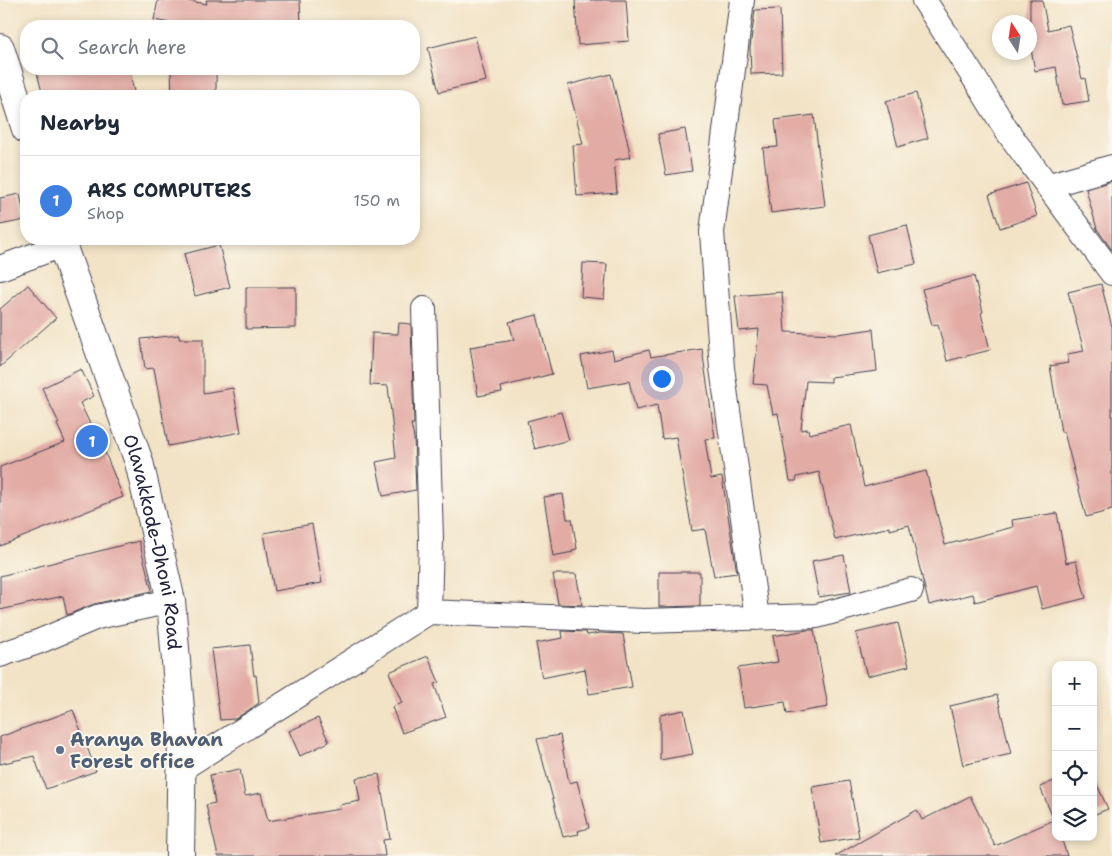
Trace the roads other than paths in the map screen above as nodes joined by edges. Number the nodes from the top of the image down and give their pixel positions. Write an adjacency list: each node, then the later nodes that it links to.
1 (742, 0): 16 (street)
2 (924, 0): 7 (street)
3 (0, 48): 4 (main road)
4 (5, 75): 5 (main road)
5 (20, 114)
6 (1112, 167): 7 (street)
7 (1047, 186): 11 (street)
8 (54, 245): 10 (street)
9 (62, 245): 14 (main road, Olavakkode-Dhoni Road)
10 (0, 268)
11 (1112, 273)
12 (424, 309): 15 (street)
13 (911, 590): 16 (street)
14 (171, 600): 17 (street); 18 (main road, Olavakkode-Dhoni Road)
15 (429, 612): 16 (street); 18 (street)
16 (757, 618)
17 (0, 656)
18 (181, 769): 19 (main road, Olavakkode-Dhoni Road)
19 (180, 856)

